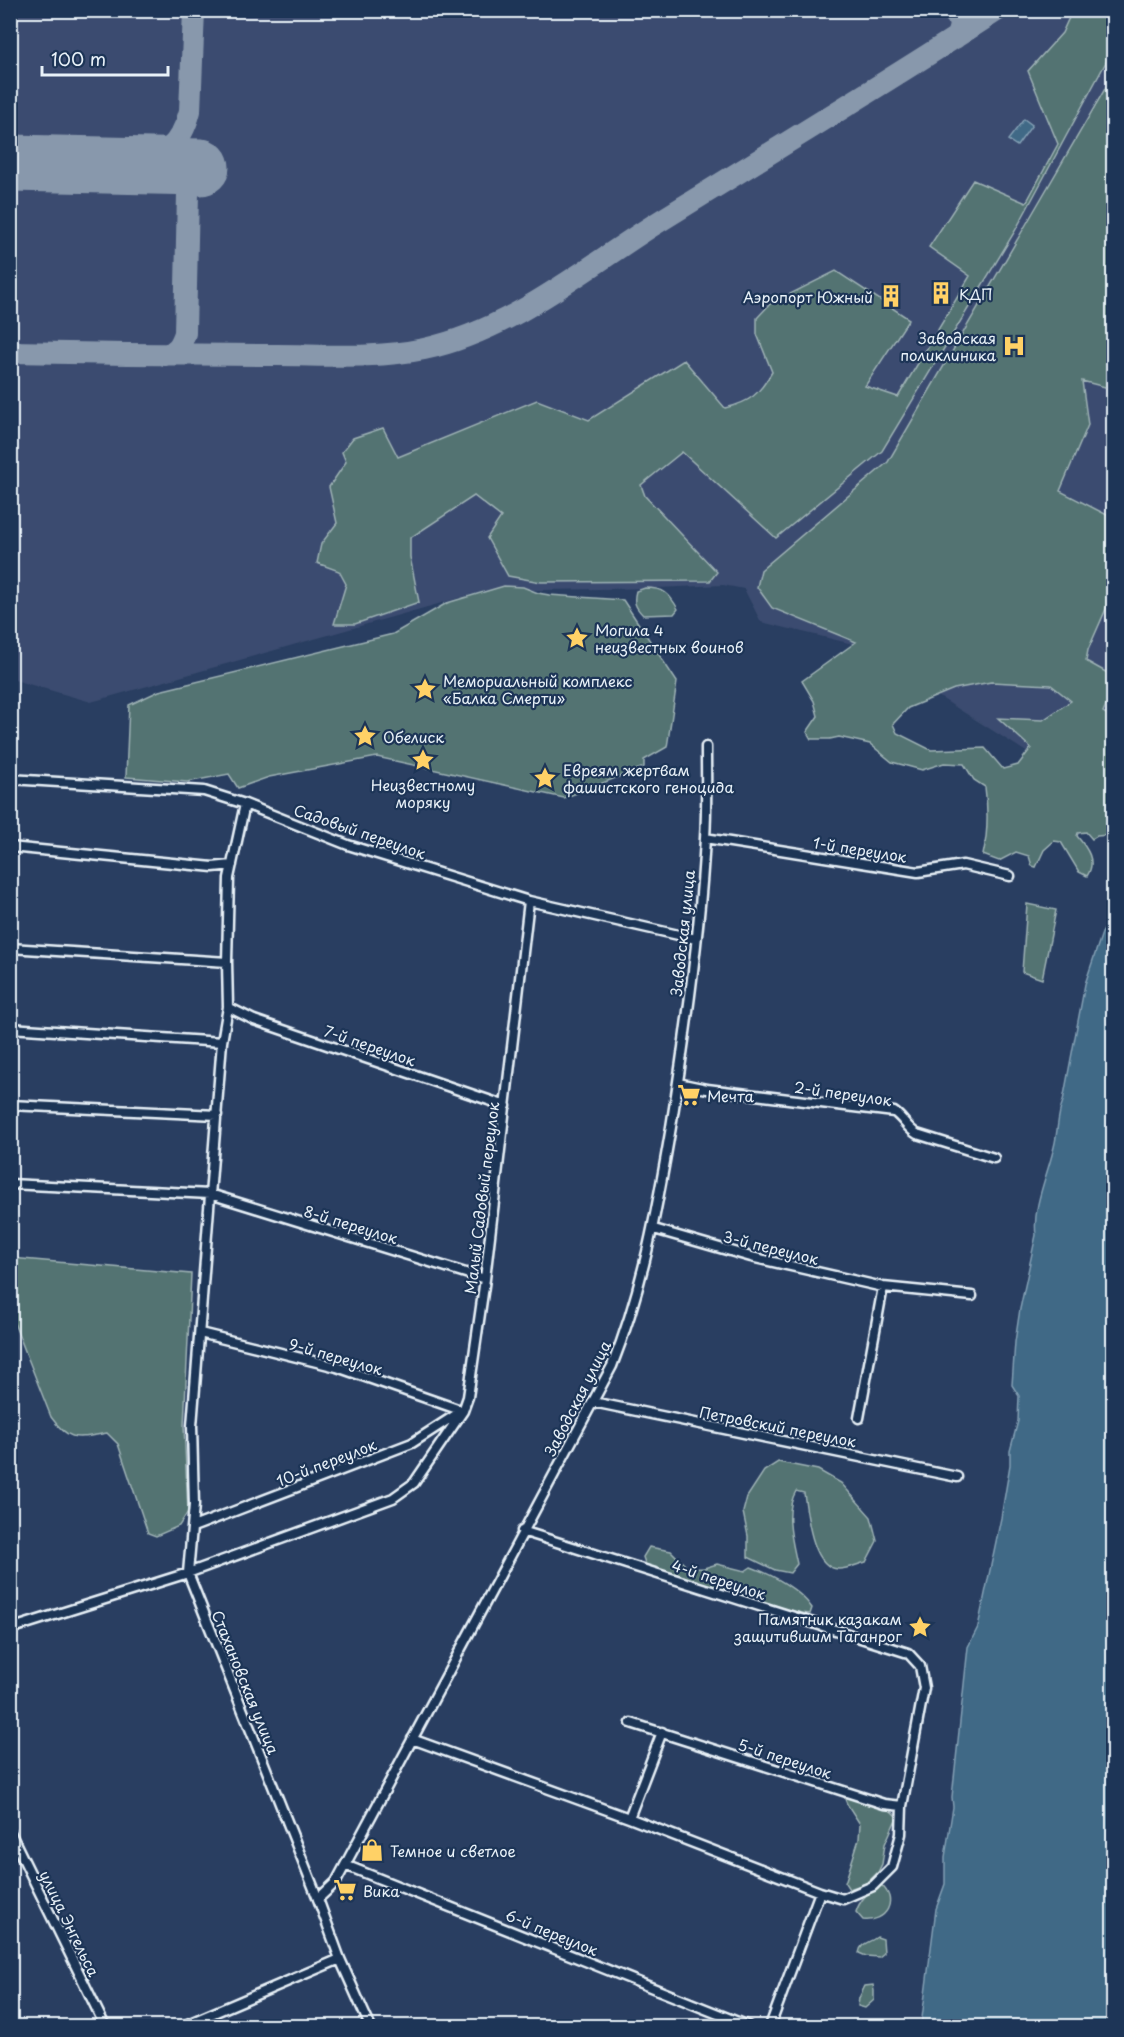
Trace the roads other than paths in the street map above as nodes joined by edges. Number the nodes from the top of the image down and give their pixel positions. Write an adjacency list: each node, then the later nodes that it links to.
1 (706, 747): 4 (street, Заводская улица)
2 (10, 779): 3 (street, Садовый переулок)
3 (245, 804): 6 (street); 8 (street, Садовый переулок)
4 (705, 838): 7 (street, 1-й переулок); 9 (street, Заводская улица)
5 (10, 847): 6 (street)
6 (232, 865): 11 (street)
7 (1010, 876)
8 (529, 901): 9 (street, Садовый переулок); 17 (street, Малый Садовый переулок)
9 (696, 939): 15 (street, Заводская улица)
10 (10, 948): 11 (street)
11 (226, 962): 12 (street)
12 (228, 1007): 14 (street); 17 (street, 7-й переулок)
13 (10, 1028): 14 (street)
14 (222, 1042): 18 (street)
15 (678, 1083): 19 (street, 2-й переулок); 22 (street, Заводская улица)
16 (10, 1105): 18 (street)
17 (506, 1106): 23 (street, Малый Садовый переулок)
18 (217, 1115): 21 (street)
19 (994, 1158)
20 (10, 1184): 21 (street, 8-й переулок)
21 (210, 1194): 23 (street, 8-й переулок); 26 (street)
22 (654, 1229): 24 (street, 3-й переулок); 27 (street, Заводская улица)
23 (485, 1279): 28 (street, Малый Садовый переулок)
24 (883, 1287): 25 (street, 3-й переулок); 29 (street)
25 (972, 1296)
26 (200, 1333): 28 (street, 9-й переулок); 31 (street)
27 (593, 1402): 30 (street, Петровский переулок); 32 (street, Заводская улица)
28 (463, 1411): 31 (street, 10-й переулок); 33 (street, Малый Садовый переулок)
29 (859, 1418)
30 (957, 1477)
31 (192, 1527): 33 (street)
32 (522, 1531): 37 (street, Заводская улица); 38 (street, 4-й переулок)
33 (188, 1573): 34 (street); 43 (street, Стахановская улица)
34 (10, 1629)
35 (631, 1723): 36 (street, 5-й переулок)
36 (662, 1732): 38 (street, 5-й переулок); 39 (street)
37 (412, 1739): 39 (street); 41 (street, Заводская улица)
38 (902, 1806): 42 (street)
39 (629, 1818): 42 (street)
40 (10, 1832): 45 (street, улица Энгельса)
41 (345, 1865): 43 (street, Заводская улица); 48 (street, 6-й переулок)
42 (820, 1892): 49 (street)
43 (318, 1899): 44 (street, Стахановская улица)
44 (340, 1959): 46 (street); 47 (street, Стахановская улица)
45 (105, 2026)
46 (183, 2026)
47 (370, 2026)
48 (748, 2026)
49 (770, 2026)

